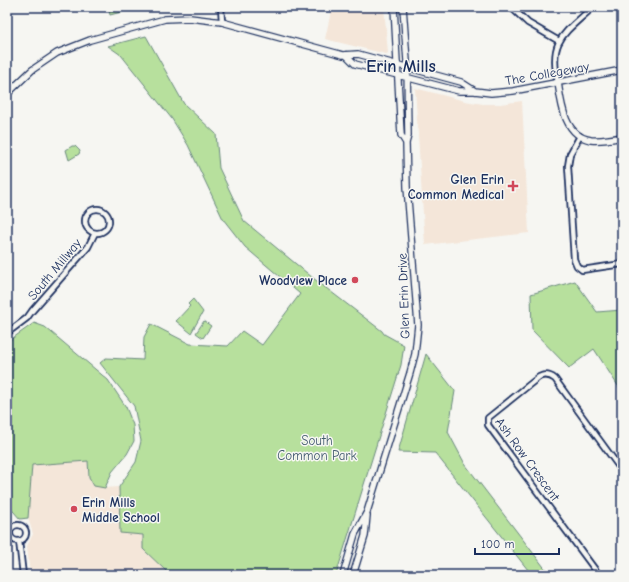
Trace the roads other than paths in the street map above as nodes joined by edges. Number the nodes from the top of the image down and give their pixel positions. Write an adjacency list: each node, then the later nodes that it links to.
1 (221, 7): 6 (street)
2 (394, 7): 9 (street, Glen Erin Drive)
3 (403, 7): 10 (street, Glen Erin Drive)
4 (511, 7): 7 (street)
5 (593, 7): 7 (street)
6 (222, 22): 8 (street, The Collegeway); 16 (street, The Collegeway)
7 (559, 41): 14 (street)
8 (346, 55): 9 (street, The Collegeway); 12 (street, The Collegeway)
9 (396, 64): 10 (street, The Collegeway); 12 (street, Glen Erin Drive)
10 (407, 68): 13 (street, Glen Erin Drive); 15 (street, The Collegeway)
11 (622, 70): 14 (street, The Collegeway)
12 (396, 75): 13 (street, The Collegeway); 19 (street, Glen Erin Drive)
13 (407, 78): 15 (street, The Collegeway); 19 (street, Glen Erin Drive)
14 (558, 82): 15 (street, The Collegeway); 17 (street)
15 (475, 91)
16 (7, 94)
17 (580, 136): 18 (street); 21 (street)
18 (622, 137)
19 (406, 144): 24 (street, Glen Erin Drive)
20 (95, 233): 20 (street); 22 (street, South Millway)
21 (622, 264)
22 (7, 332)
23 (622, 471): 29 (street, Ash Row Crescent)
24 (367, 512): 27 (street, Glen Erin Drive); 28 (street, Glen Erin Drive)
25 (19, 541): 26 (street)
26 (23, 575)
27 (343, 575)
28 (353, 575)
29 (599, 575)

